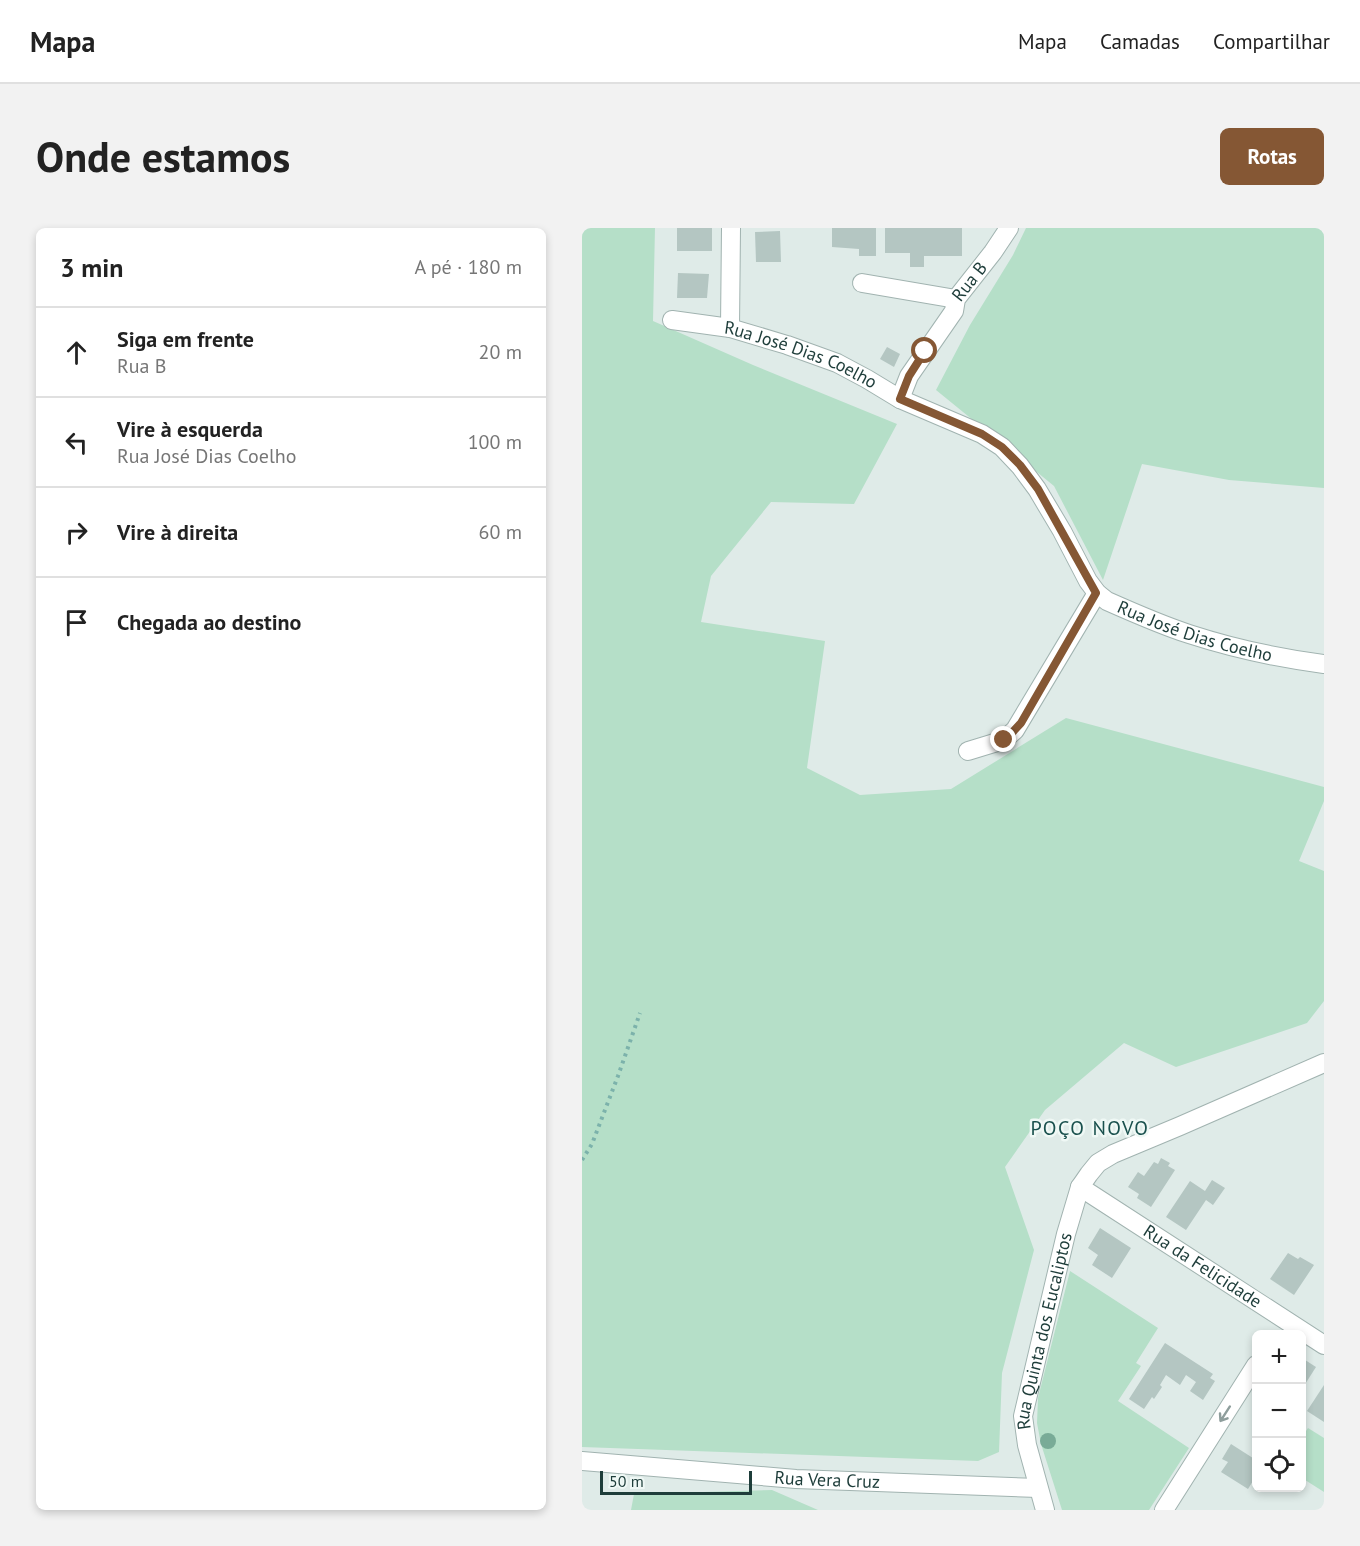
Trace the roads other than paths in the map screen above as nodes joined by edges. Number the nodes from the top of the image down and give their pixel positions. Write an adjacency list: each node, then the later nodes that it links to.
1 (731, 228): 6 (street)
2 (1009, 228): 4 (street, Rua B)
3 (862, 283): 4 (street)
4 (956, 299): 7 (street, Rua B)
5 (672, 320): 6 (street, Rua José Dias Coelho)
6 (730, 328): 7 (street, Rua José Dias Coelho)
7 (900, 399): 8 (street, Rua José Dias Coelho)
8 (1096, 593): 9 (street, Rua José Dias Coelho); 10 (street)
9 (1324, 664)
10 (968, 751)
11 (1324, 1063): 12 (street)
12 (1080, 1187): 13 (street, Rua da Felicidade); 17 (street, Rua Quinta dos Eucaliptos)
13 (1281, 1327): 14 (street, Rua da Felicidade)
14 (1324, 1345)
15 (1252, 1373): 19 (street, one-way to 19)
16 (582, 1461): 17 (street, Rua Vera Cruz)
17 (1038, 1488): 18 (street, Rua Quinta dos Eucaliptos)
18 (1045, 1510)
19 (1164, 1510)

